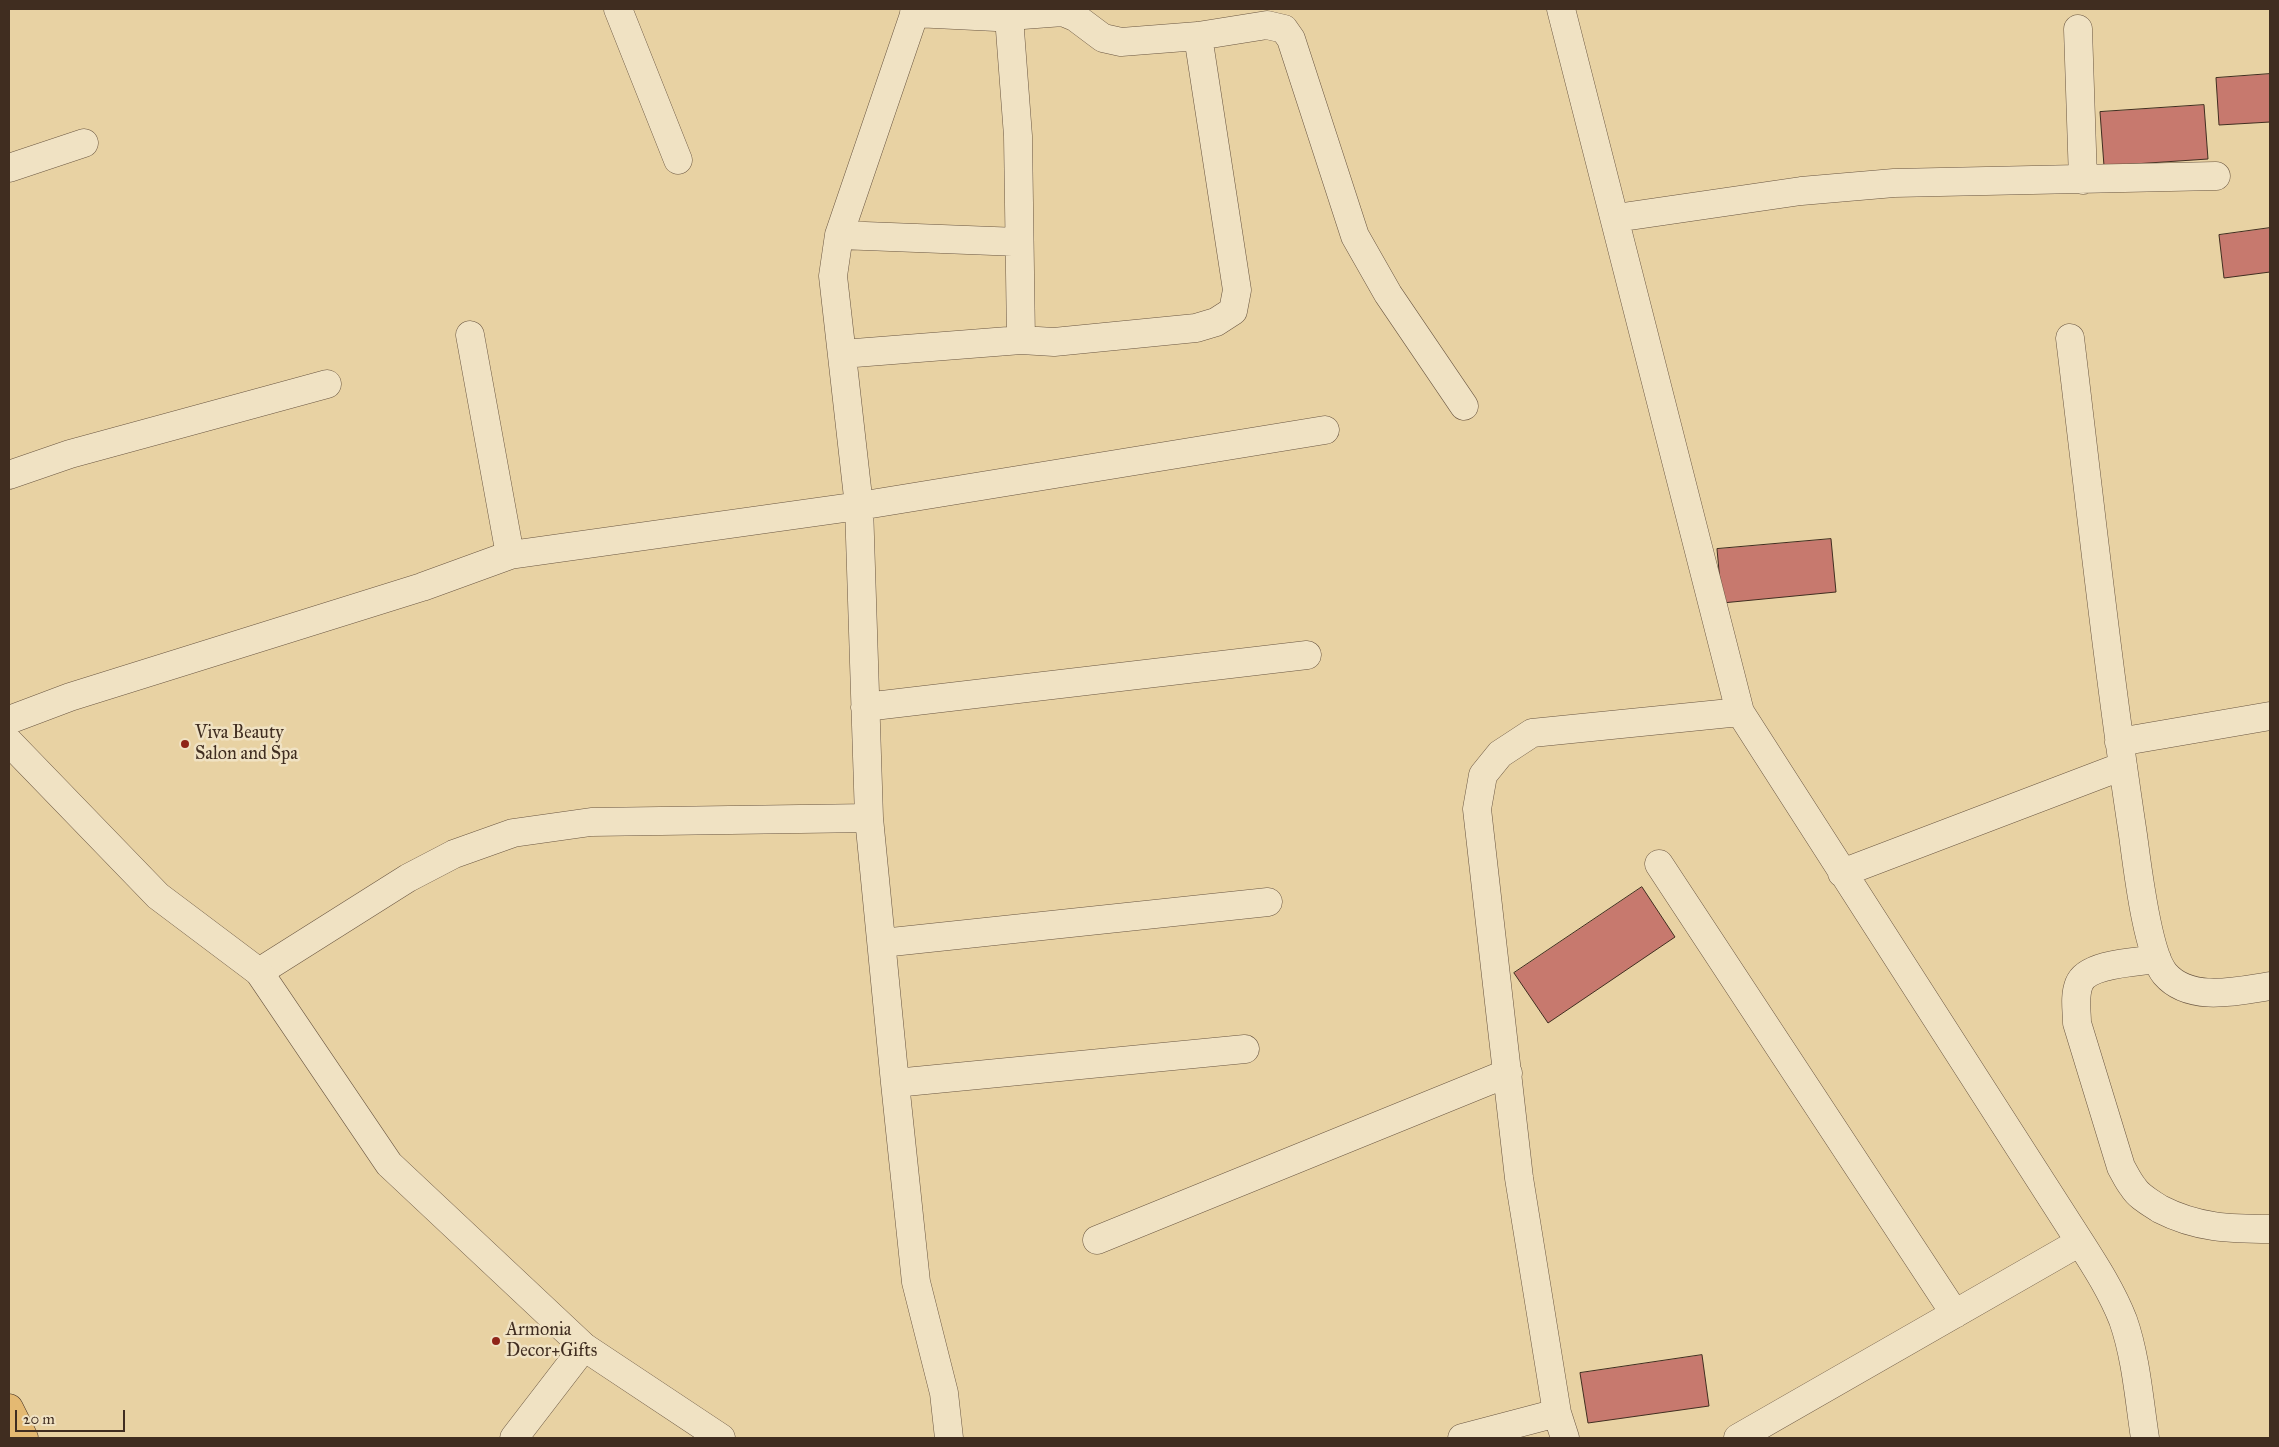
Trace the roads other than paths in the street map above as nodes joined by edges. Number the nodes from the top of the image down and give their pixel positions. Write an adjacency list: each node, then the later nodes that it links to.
1 (618, 9): 9 (street)
2 (1561, 9): 13 (street)
3 (915, 11): 4 (street); 14 (street)
4 (1009, 17): 7 (street); 15 (street)
5 (1286, 19): 7 (street); 21 (street)
6 (2078, 29): 12 (street)
7 (1198, 36): 18 (street)
8 (84, 143): 10 (street)
9 (678, 160)
10 (9, 168)
11 (2216, 176): 12 (street)
12 (2083, 180): 13 (street)
13 (1616, 218): 28 (street)
14 (839, 234): 15 (street); 19 (street)
15 (1019, 242): 18 (street)
16 (470, 335): 25 (street)
17 (2070, 338): 32 (street)
18 (1020, 340): 19 (street)
19 (842, 354): 24 (street)
20 (327, 384): 23 (street)
21 (1464, 406)
22 (1325, 430): 24 (street)
23 (9, 475)
24 (859, 506): 25 (street); 27 (street)
25 (510, 555): 30 (street)
26 (1307, 654): 27 (street)
27 (865, 707): 33 (street)
28 (1740, 712): 35 (street); 42 (street)
29 (2270, 716): 32 (street)
30 (9, 720)
31 (9, 742): 39 (street)
32 (2121, 754): 35 (street); 38 (street)
33 (869, 818): 37 (street); 39 (street)
34 (1659, 864): 47 (street)
35 (1842, 873): 46 (street)
36 (1268, 902): 37 (street)
37 (882, 944): 43 (street)
38 (2157, 959): 40 (street); 44 (street)
39 (259, 972): 48 (street)
40 (2270, 986)
41 (1245, 1049): 43 (street)
42 (1508, 1073): 45 (street); 50 (street)
43 (895, 1083): 54 (street)
44 (2270, 1229)
45 (1097, 1240)
46 (2080, 1242): 47 (street); 57 (street)
47 (1956, 1314): 56 (street)
48 (584, 1347): 52 (street); 53 (street)
49 (9, 1408): 51 (main road)
50 (1561, 1426): 55 (street)
51 (24, 1438)
52 (514, 1438)
53 (721, 1438)
54 (950, 1438)
55 (1462, 1438)
56 (1738, 1438)
57 (2145, 1438)

